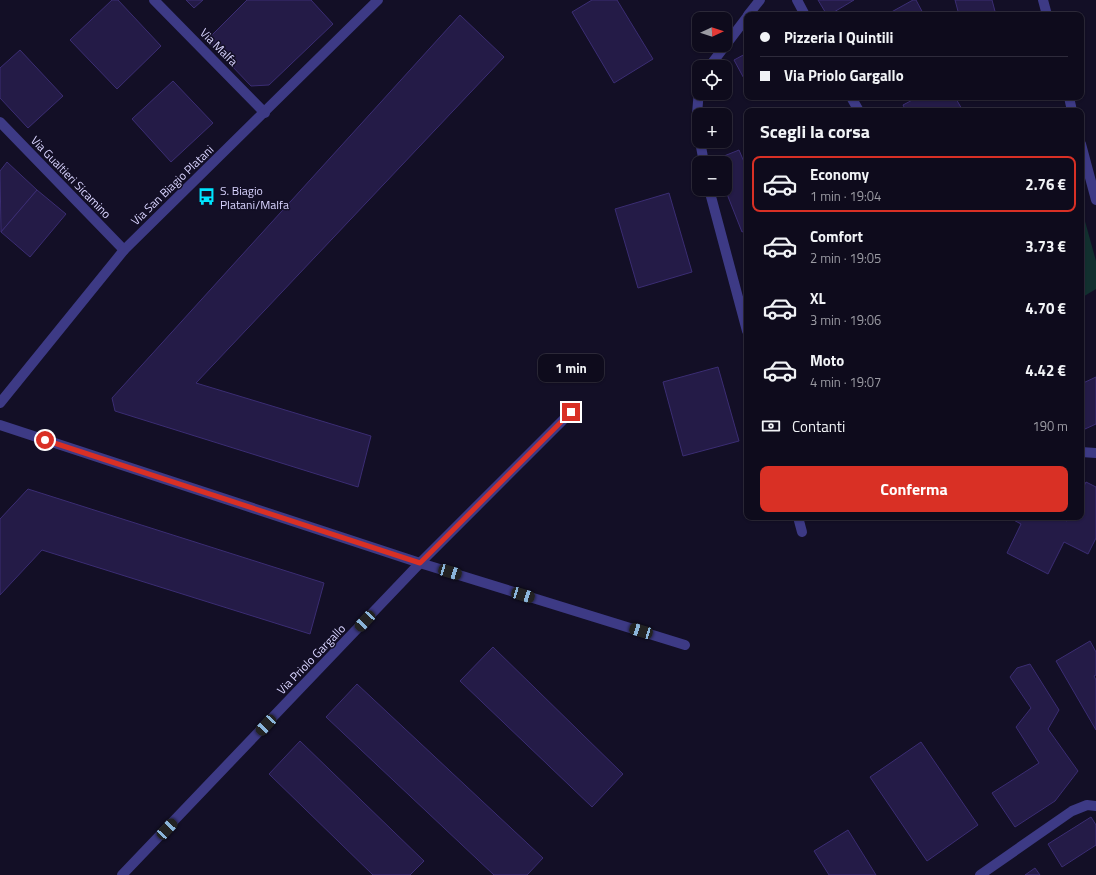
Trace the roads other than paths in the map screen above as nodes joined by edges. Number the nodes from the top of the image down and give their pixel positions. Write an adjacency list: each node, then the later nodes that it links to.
1 (154, 0): 11 (street, Via Malfa)
2 (378, 0): 11 (street, Via San Biagio Platani)
3 (760, 0): 6 (street)
4 (797, 0): 7 (street)
5 (1043, 0): 8 (street)
6 (751, 12)
7 (803, 12)
8 (1046, 12)
9 (744, 21): 10 (street)
10 (714, 60)
11 (265, 113): 16 (street, Via San Biagio Platani)
12 (0, 122): 16 (street, Via Gualtieri Sicamino)
13 (1084, 155): 15 (street)
14 (711, 196): 17 (street)
15 (1096, 200)
16 (124, 250): 18 (street, Via San Biagio Platani)
17 (744, 320)
18 (0, 403)
19 (571, 412): 25 (street, Via Priolo Gargallo)
20 (0, 425): 25 (street)
21 (1084, 452): 22 (street)
22 (1096, 453)
23 (799, 520): 24 (street)
24 (802, 532)
25 (420, 563): 26 (street); 28 (street, Via Priolo Gargallo)
26 (685, 645)
27 (1094, 806): 29 (street)
28 (122, 875)
29 (980, 875)

